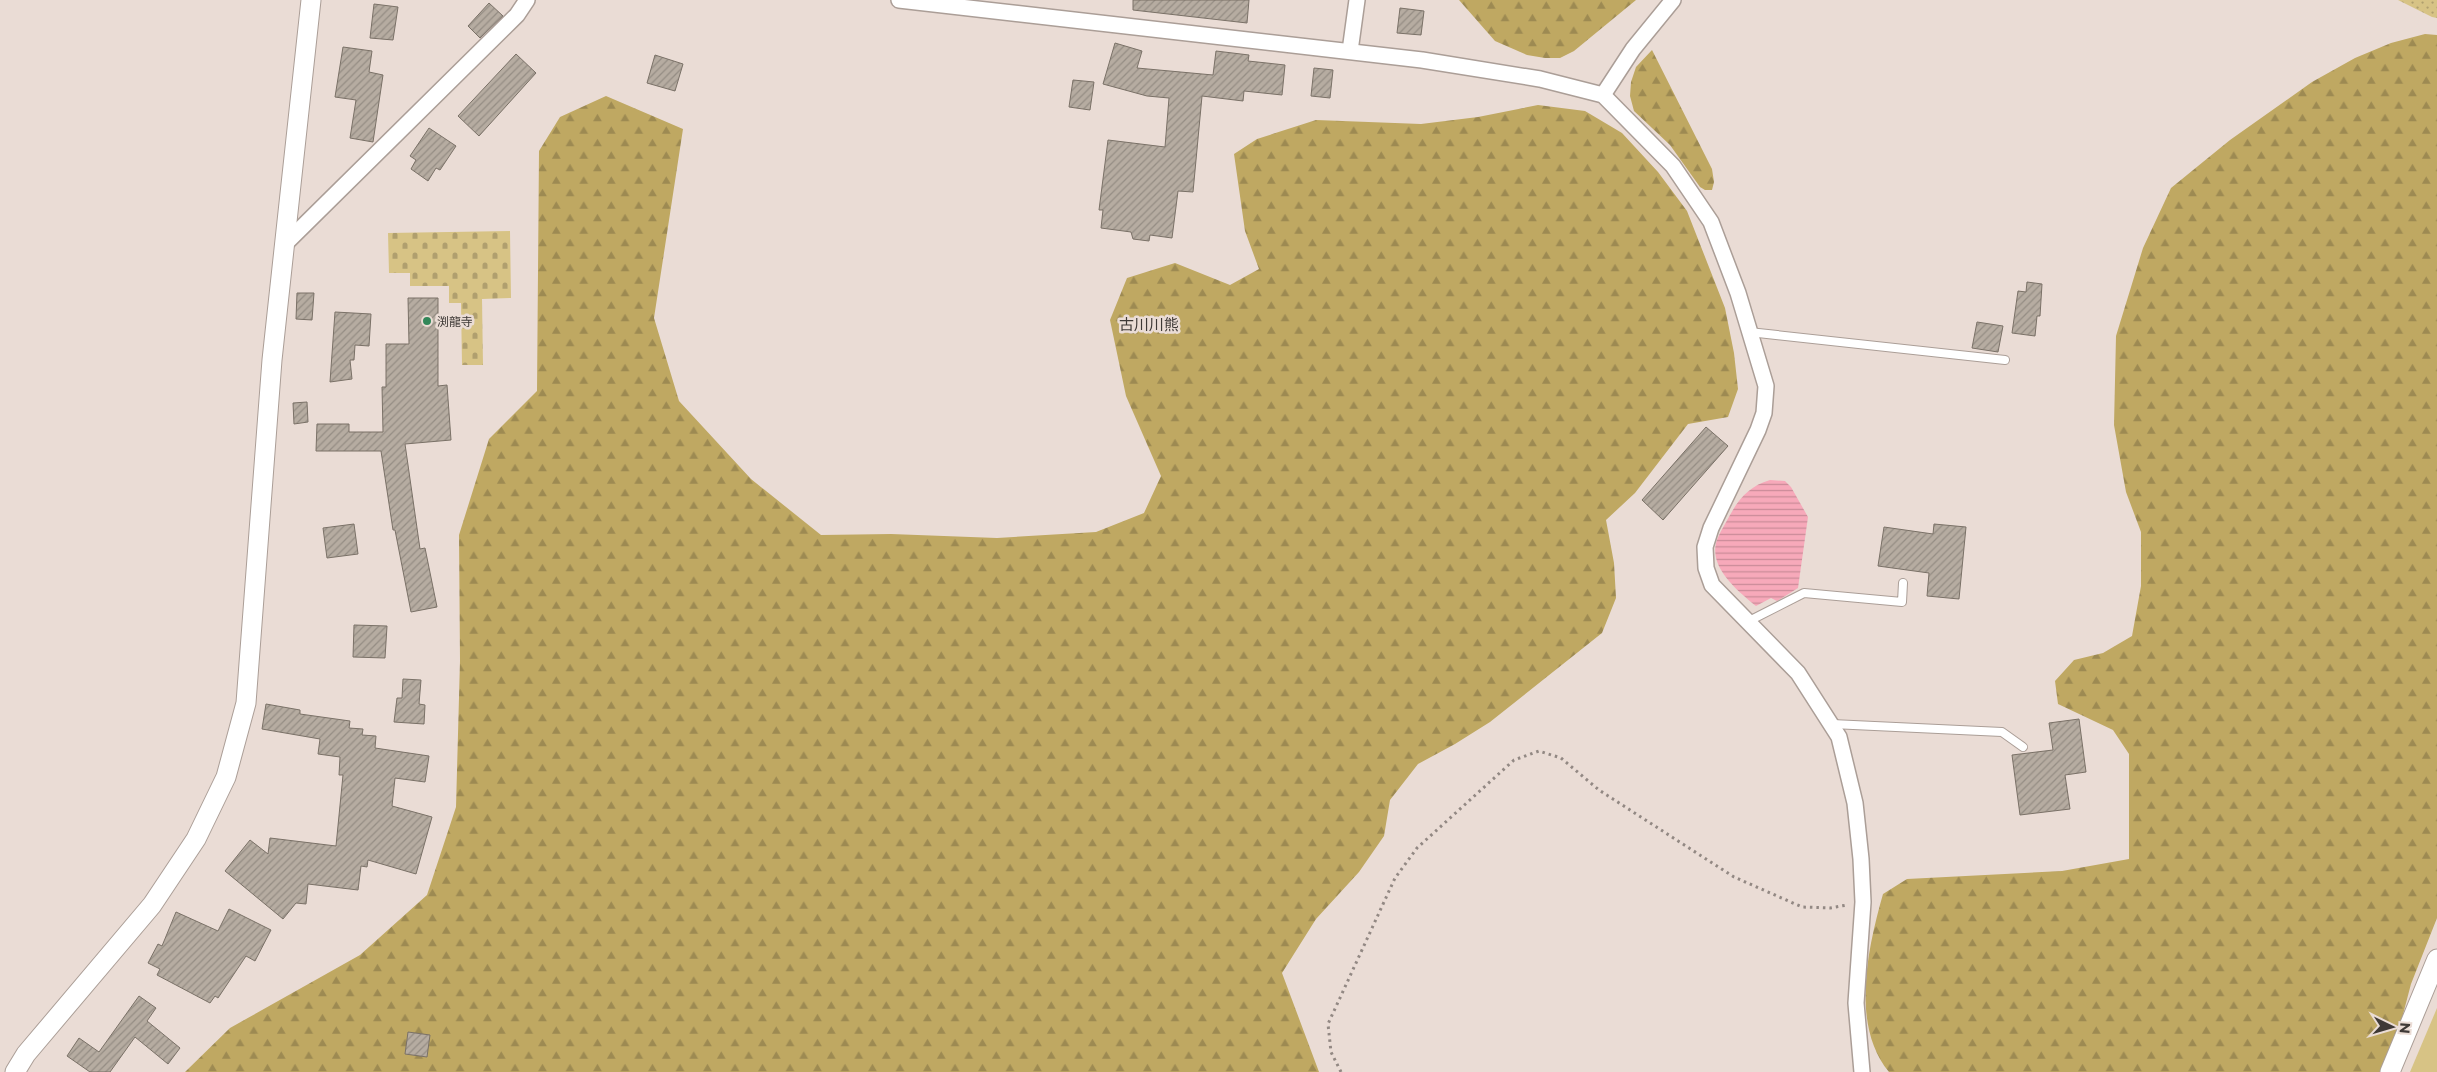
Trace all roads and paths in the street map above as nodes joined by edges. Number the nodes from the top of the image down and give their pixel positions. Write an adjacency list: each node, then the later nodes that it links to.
1 (527, 0): 8 (street)
2 (899, 0): 6 (street)
3 (1358, 0): 6 (street)
4 (1673, 0): 7 (street)
5 (307, 1): 8 (street)
6 (1350, 51): 7 (street)
7 (1603, 95): 9 (street)
8 (285, 244): 17 (street)
9 (1750, 332): 10 (lane); 12 (street)
10 (2005, 360)
11 (1903, 583): 12 (lane)
12 (1748, 622): 13 (street)
13 (1832, 724): 14 (lane); 15 (street)
14 (2023, 747)
15 (1863, 902): 18 (path); 19 (street)
16 (2437, 959): 20 (street)
17 (15, 1072)
18 (1341, 1072)
19 (1862, 1072)
20 (2390, 1072)

